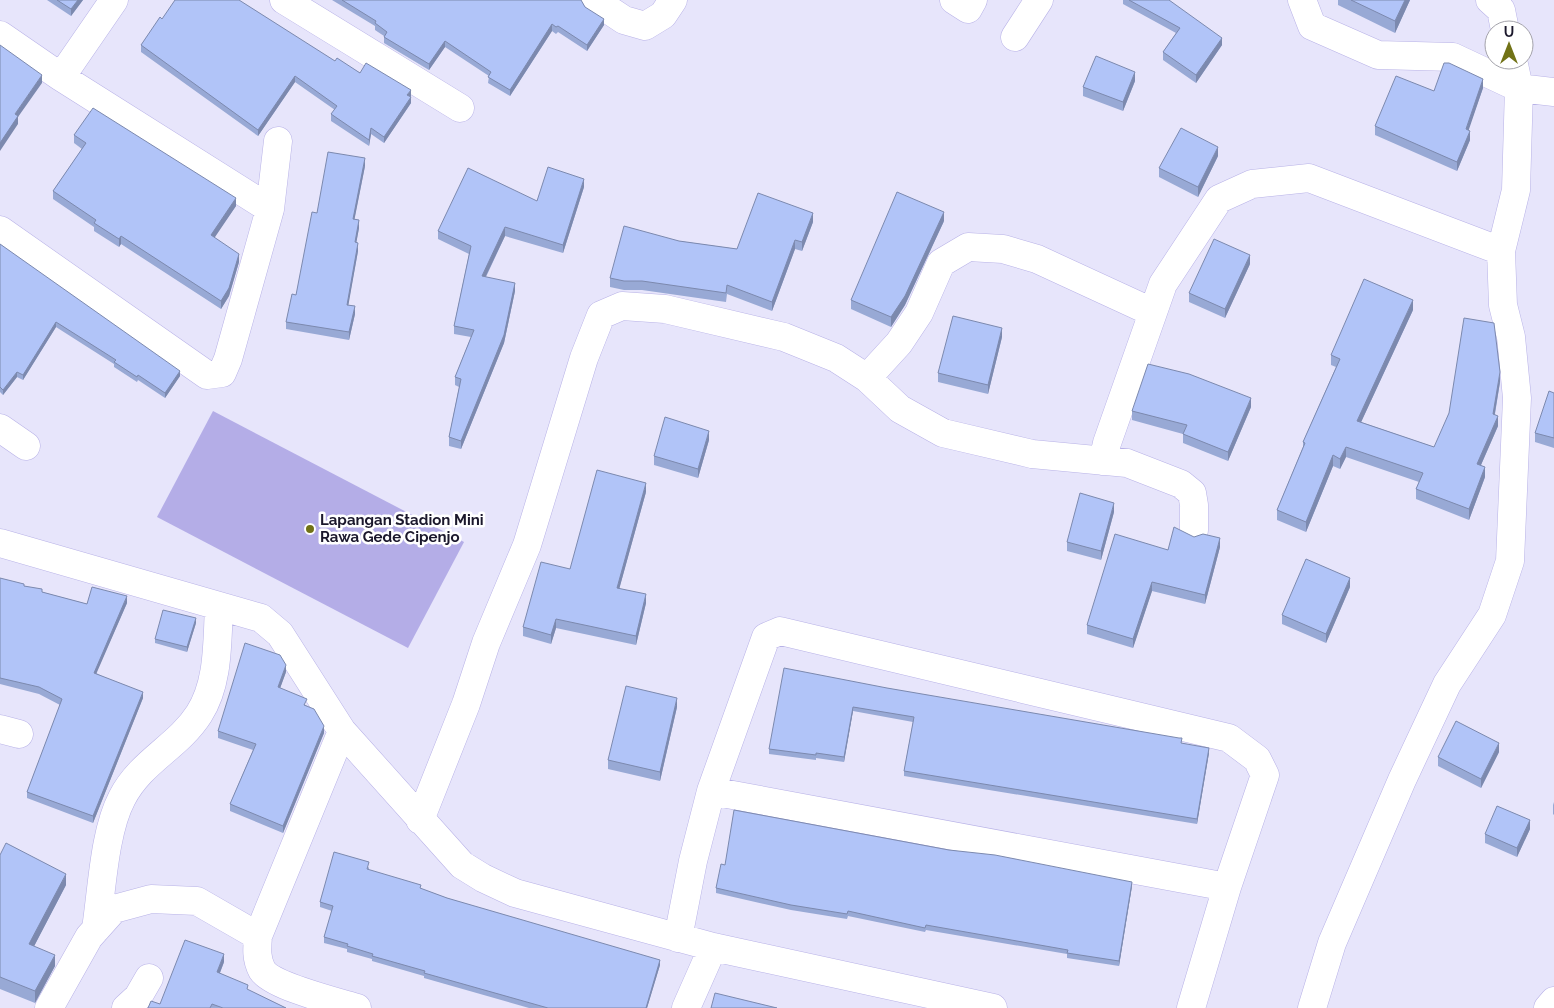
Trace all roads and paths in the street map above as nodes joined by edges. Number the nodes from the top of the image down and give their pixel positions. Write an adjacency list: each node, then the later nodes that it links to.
1 (114, 0): 14 (street)
2 (284, 0): 17 (street)
3 (594, 0): 4 (street)
4 (674, 0)
5 (954, 0): 6 (street)
6 (973, 0)
7 (1039, 0): 12 (street)
8 (1302, 0): 15 (street)
9 (1490, 0): 10 (street)
10 (1503, 20)
11 (0, 35): 14 (street)
12 (1015, 37)
13 (1515, 70): 15 (street)
14 (61, 77): 19 (street)
15 (1519, 88): 16 (street); 21 (street)
16 (1554, 92)
17 (460, 108)
18 (278, 141): 19 (street)
19 (270, 209): 20 (street)
20 (0, 230)
21 (1501, 251): 22 (street); 47 (street)
22 (1152, 312): 23 (street); 26 (street)
23 (867, 378): 26 (street); 32 (street)
24 (0, 428): 25 (street)
25 (26, 446)
26 (1103, 461): 27 (street)
27 (1194, 530)
28 (0, 543): 29 (street)
29 (219, 607): 30 (street); 34 (street)
30 (342, 731): 32 (street); 35 (street)
31 (712, 791): 33 (street); 33 (street); 36 (street)
32 (420, 820): 36 (street)
33 (1227, 887): 46 (street)
34 (96, 929): 35 (street); 41 (street)
35 (258, 936): 40 (street)
36 (678, 938): 37 (street)
37 (713, 947): 44 (street); 45 (street)
38 (149, 978): 42 (street)
39 (1554, 1001): 48 (street)
40 (312, 1002): 43 (street)
41 (49, 1008)
42 (126, 1008)
43 (357, 1008)
44 (686, 1008)
45 (994, 1008)
46 (1191, 1008)
47 (1312, 1008)
48 (1548, 1008)

